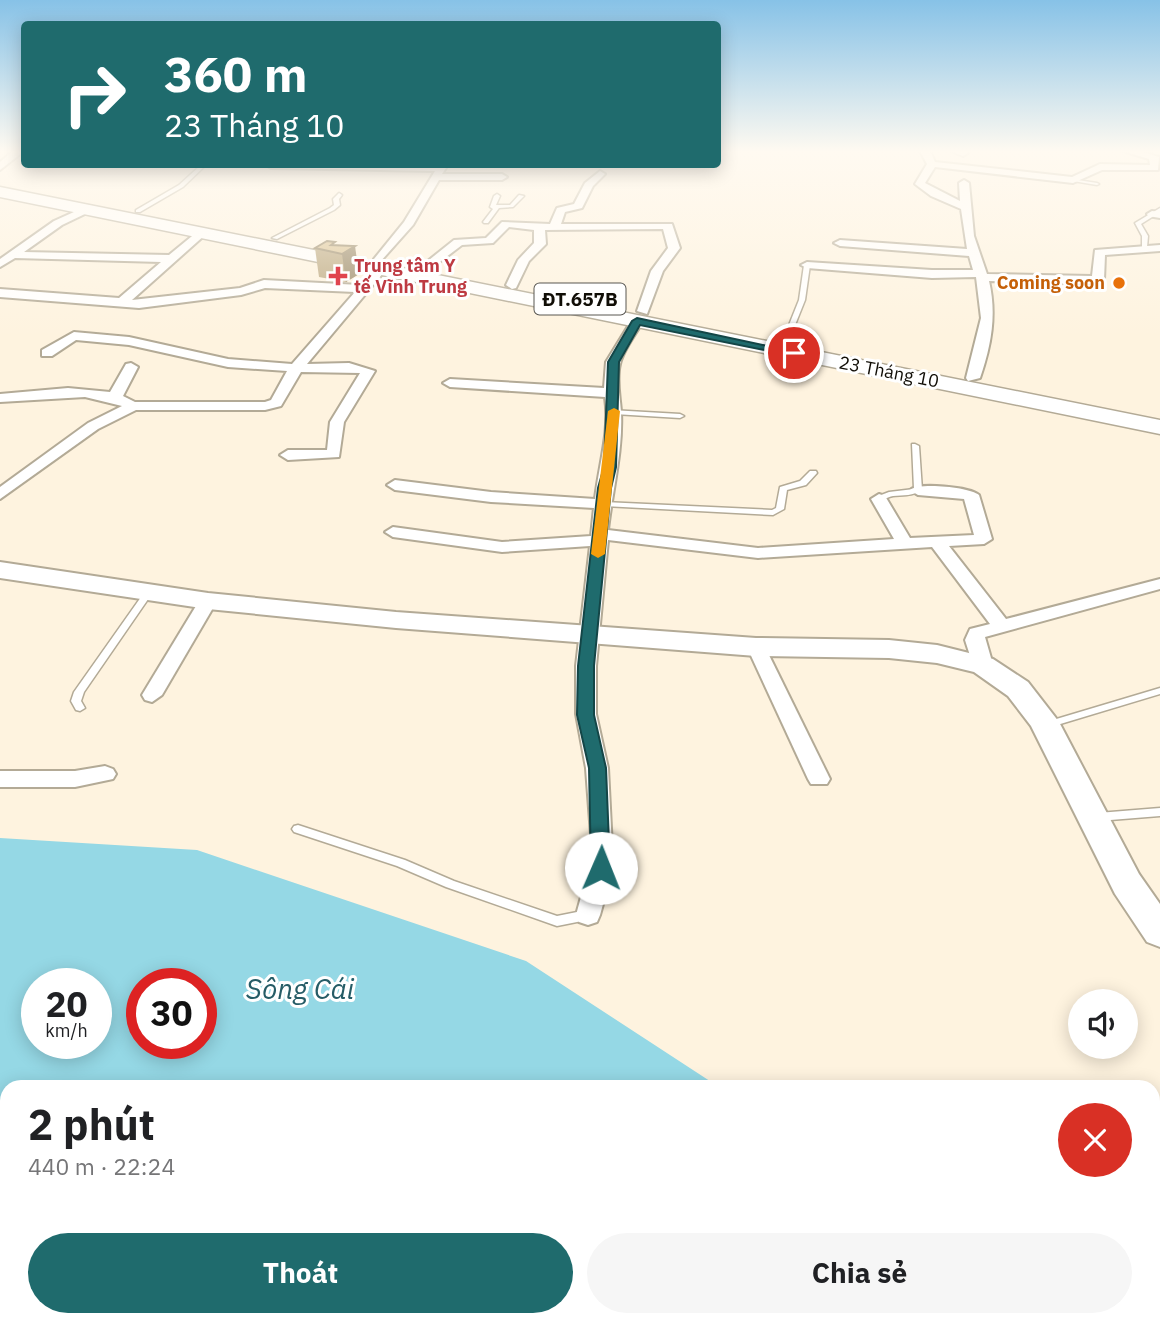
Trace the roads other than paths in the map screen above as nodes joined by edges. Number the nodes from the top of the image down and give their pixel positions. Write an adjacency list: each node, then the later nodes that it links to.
1 (79, 213): 21 (street)
2 (99, 213): 14 (main road, 23 Tháng 10 / ĐT.657B)
3 (145, 213): 15 (main road, 23 Tháng 10 / ĐT.657B)
4 (324, 213): 16 (lane)
5 (415, 213): 23 (street)
6 (493, 213): 10 (lane)
7 (560, 213): 12 (street)
8 (966, 213): 20 (street)
9 (1157, 213): 18 (lane)
10 (486, 222): 11 (street)
11 (506, 224): 13 (street); 25 (street)
12 (554, 227): 13 (street); 31 (street)
13 (539, 228): 27 (street)
14 (201, 234): 15 (main road, 23 Tháng 10 / ĐT.657B); 22 (street)
15 (239, 236): 16 (main road, 23 Tháng 10 / ĐT.657B); 23 (main road, 23 Tháng 10 / ĐT.657B)
16 (275, 238): 23 (main road, 23 Tháng 10 / ĐT.657B)
17 (840, 243): 20 (street)
18 (1144, 247): 19 (street); 26 (street)
19 (1160, 248)
20 (973, 253): 26 (street)
21 (5, 259): 22 (street)
22 (174, 259): 30 (street)
23 (380, 265): 25 (main road, 23 Tháng 10 / ĐT.657B); 28 (street); 31 (main road, 23 Tháng 10 / ĐT.657B)
24 (807, 265): 26 (street); 32 (lane)
25 (425, 268): 27 (main road, 23 Tháng 10 / ĐT.657B)
26 (980, 275): 36 (street)
27 (512, 285): 31 (main road, 23 Tháng 10 / ĐT.657B)
28 (362, 289): 30 (street); 35 (street)
29 (0, 293): 30 (street)
30 (122, 302)
31 (640, 316): 32 (main road, 23 Tháng 10 / ĐT.657B); 38 (street); 45 (main road, 23 Tháng 10 / ĐT.657B)
32 (786, 340): 36 (main road, 23 Tháng 10 / ĐT.657B)
33 (47, 352): 35 (street)
34 (131, 367): 39 (street)
35 (296, 368): 41 (street); 47 (street)
36 (973, 378): 43 (main road, 23 Tháng 10 / ĐT.657B)
37 (450, 383): 38 (street)
38 (611, 393): 42 (street)
39 (116, 395): 40 (street); 41 (street)
40 (0, 398)
41 (132, 406): 51 (street)
42 (614, 412): 44 (lane); 53 (street)
43 (1160, 415)
44 (680, 416)
45 (1160, 427)
46 (915, 446): 50 (lane)
47 (288, 455)
48 (813, 473): 53 (lane)
49 (395, 485): 53 (street)
50 (918, 490): 52 (lane); 56 (street)
51 (0, 494)
52 (879, 499): 57 (street)
53 (604, 504): 55 (street)
54 (393, 533): 55 (street)
55 (600, 537): 57 (street); 63 (street)
56 (935, 540): 57 (street); 62 (street)
57 (905, 544)
58 (0, 570): 60 (street)
59 (1160, 584): 62 (street)
60 (149, 592): 61 (street); 68 (lane)
61 (208, 601): 63 (street); 67 (street)
62 (1001, 625): 65 (street)
63 (588, 634): 64 (street); 76 (street)
64 (757, 647): 65 (street); 72 (street)
65 (983, 665): 69 (street)
66 (1160, 691): 69 (lane)
67 (152, 695)
68 (80, 708)
69 (1046, 726): 74 (street)
70 (105, 774): 71 (street)
71 (0, 779)
72 (819, 779)
73 (1160, 812): 74 (lane)
74 (1092, 817): 77 (street)
75 (298, 829): 76 (lane)
76 (588, 915)
77 (1160, 932)

